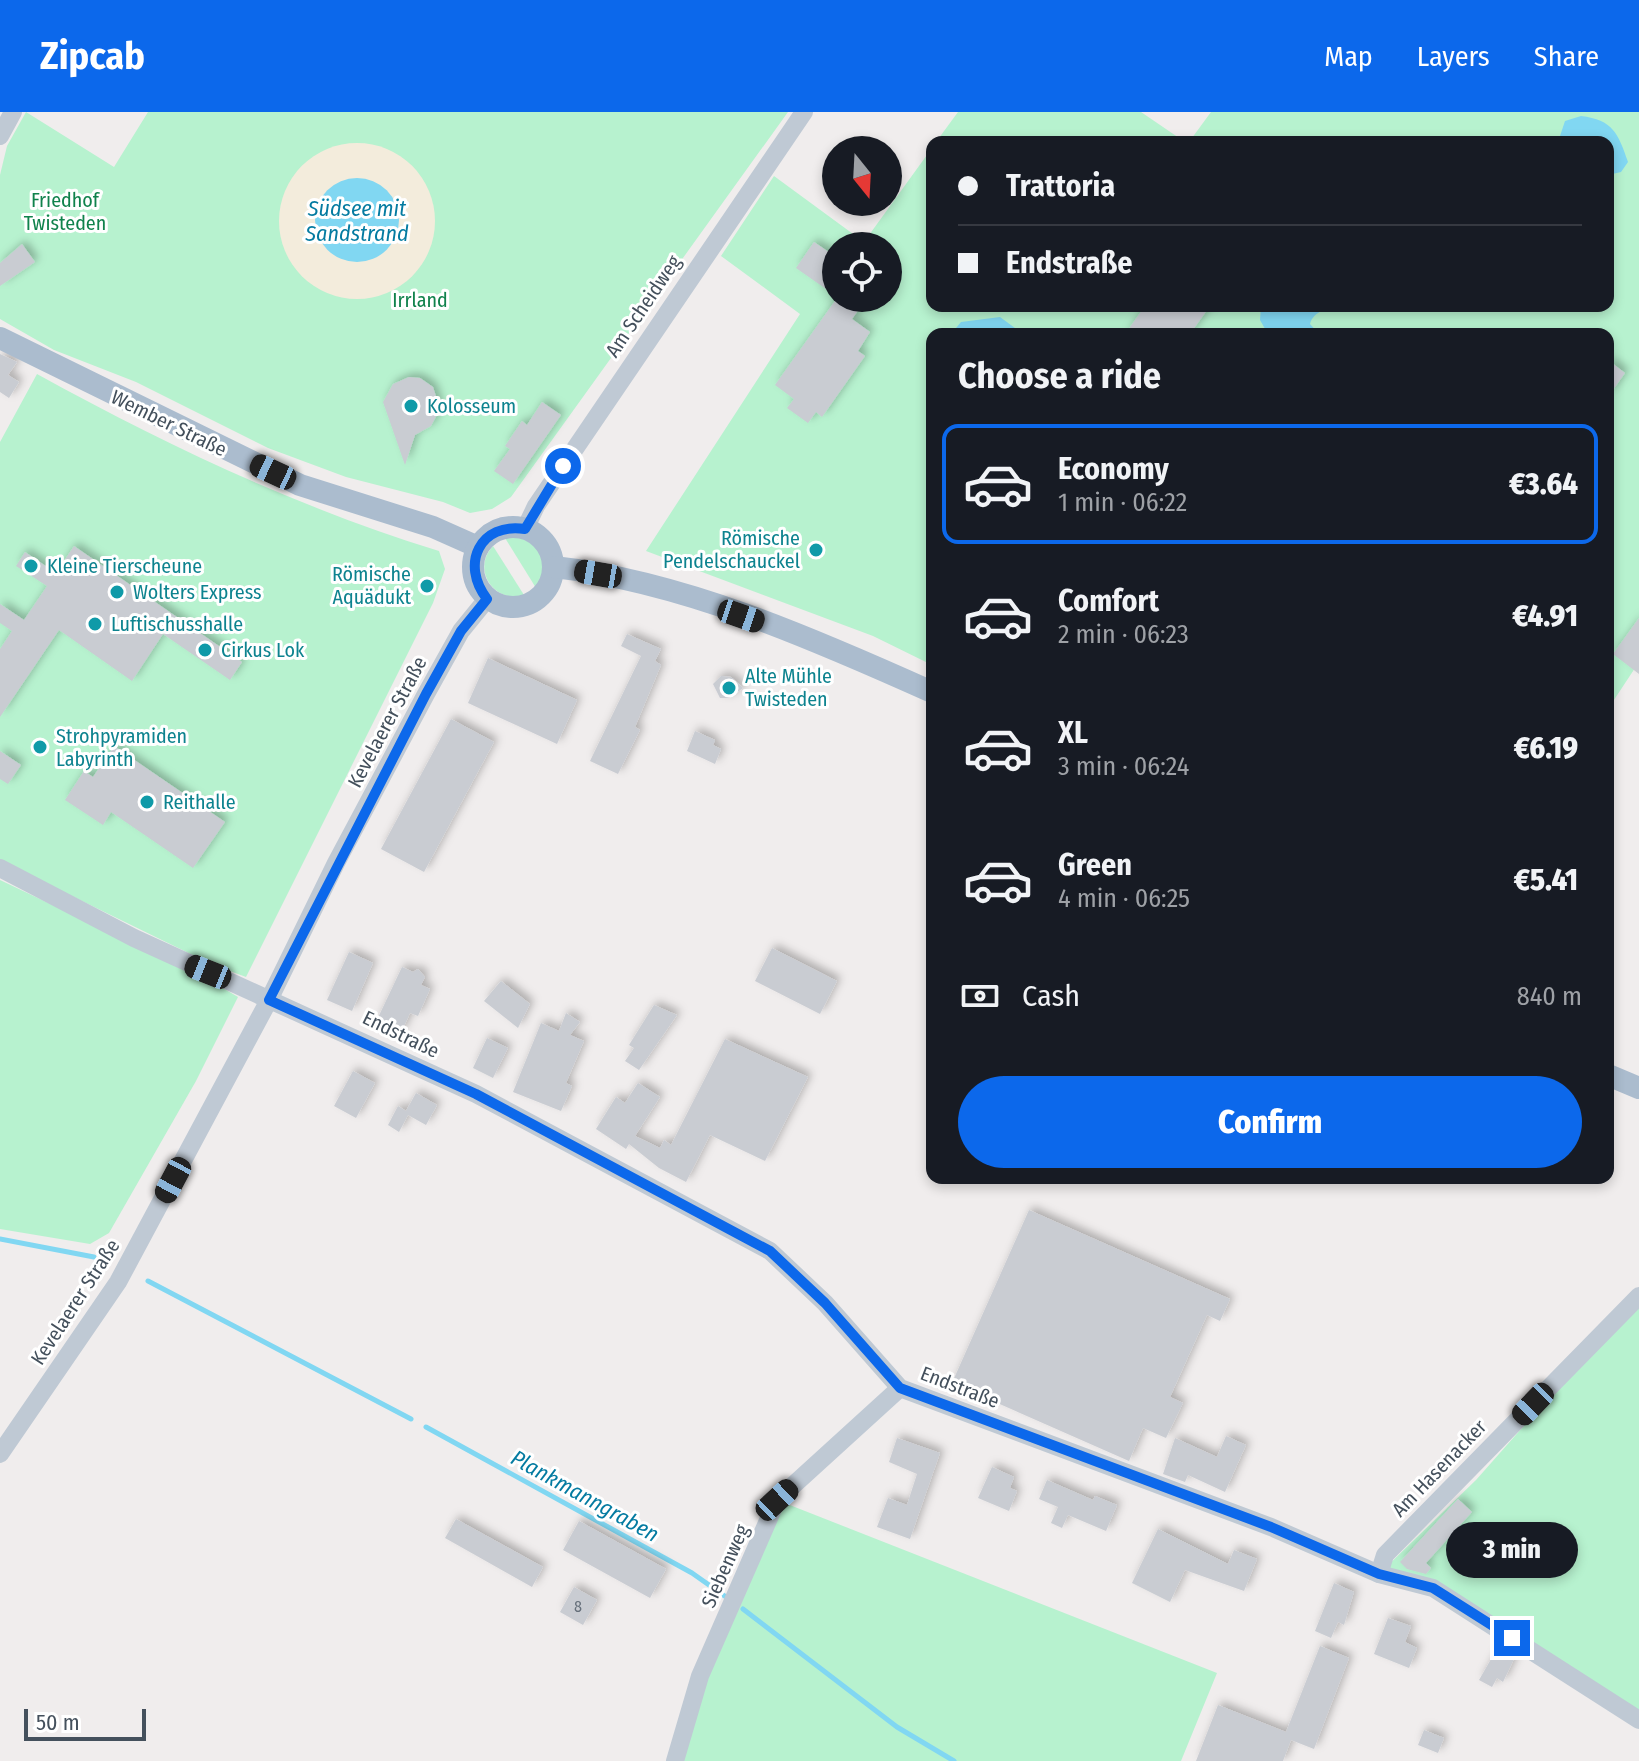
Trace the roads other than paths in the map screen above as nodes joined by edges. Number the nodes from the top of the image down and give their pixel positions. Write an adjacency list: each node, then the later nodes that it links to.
1 (13, 112): 3 (street)
2 (804, 112): 5 (street, Am Scheidweg)
3 (0, 136)
4 (0, 338): 6 (main road, Wember Straße)
5 (525, 529): 6 (main road); 7 (main road)
6 (478, 547): 8 (main road)
7 (554, 567): 8 (main road); 9 (main road)
8 (487, 599): 11 (street, Kevelaerer Straße)
9 (926, 689)
10 (0, 868): 11 (street)
11 (269, 1000): 15 (street, Endstraße); 16 (street, Kevelaerer Straße)
12 (1614, 1078): 13 (main road)
13 (1639, 1088)
14 (1639, 1296): 17 (street, Am Hasenacker)
15 (900, 1388): 17 (street, Endstraße); 19 (street, Siebenweg)
16 (0, 1454)
17 (1379, 1574): 18 (street, Endstraße)
18 (1639, 1720)
19 (675, 1761)

